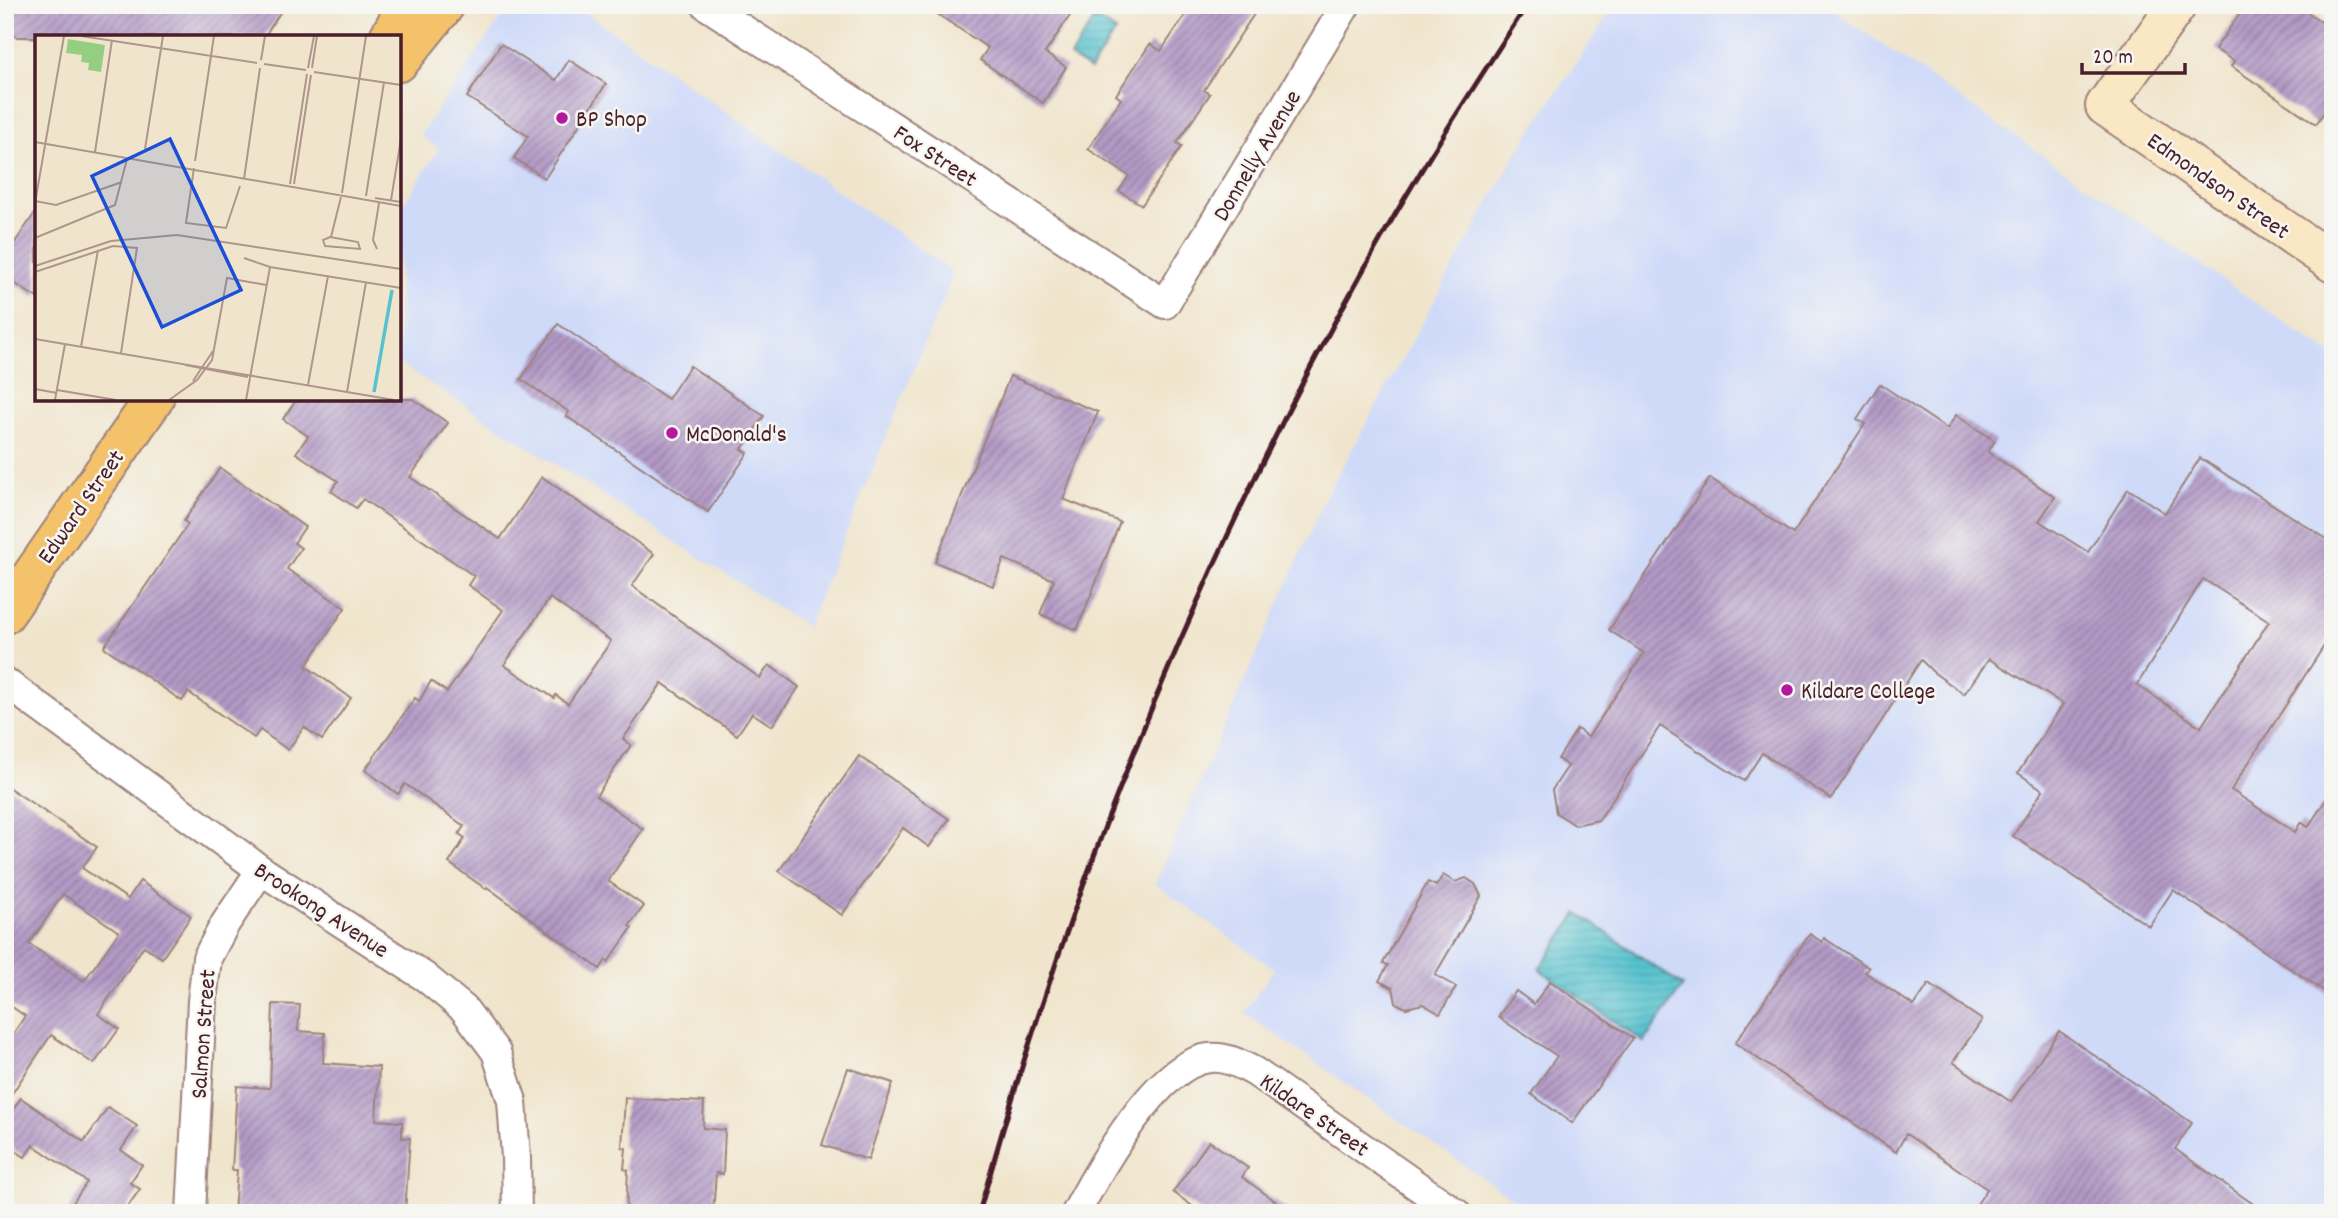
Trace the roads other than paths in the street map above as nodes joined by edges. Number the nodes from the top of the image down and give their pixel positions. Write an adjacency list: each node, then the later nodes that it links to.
1 (407, 5): 6 (highway)
2 (445, 5): 7 (highway)
3 (706, 5): 9 (street, Fox Street)
4 (1346, 5): 9 (street, Donnelly Avenue)
5 (2177, 5): 8 (street, Edmondson Street)
6 (390, 35)
7 (401, 60)
8 (2333, 263)
9 (1165, 304)
10 (153, 401): 11 (highway, Edward Street)
11 (5, 614)
12 (5, 682): 13 (street, Brookong Avenue)
13 (261, 870): 14 (street, Salmon Street); 15 (street, Brookong Avenue)
14 (191, 1213)
15 (517, 1213)
16 (1076, 1213): 17 (street, Kildare Street)
17 (1457, 1213)

